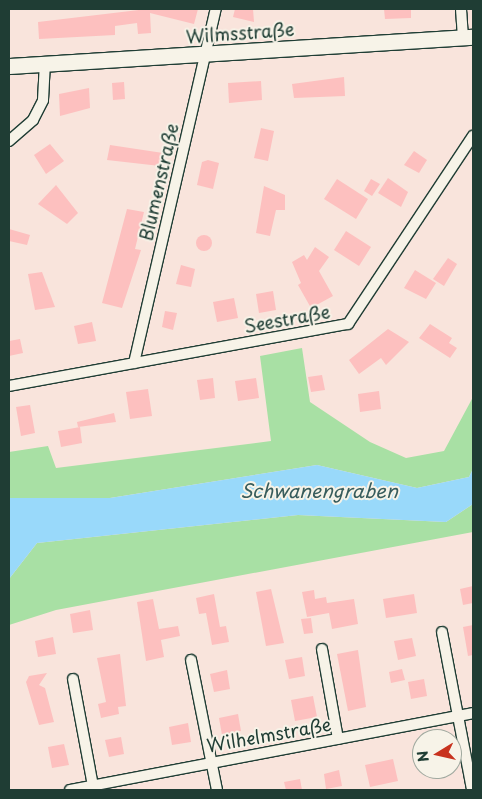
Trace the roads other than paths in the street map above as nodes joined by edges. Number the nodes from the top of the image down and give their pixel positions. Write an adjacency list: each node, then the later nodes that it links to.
1 (216, 9): 4 (street, Blumenstraße)
2 (461, 9): 3 (street)
3 (468, 38): 4 (street, Wilmsstraße)
4 (206, 54): 5 (street, Wilmsstraße); 9 (street, Blumenstraße)
5 (45, 64): 6 (street, Wilmsstraße); 8 (street)
6 (9, 66)
7 (473, 136): 9 (street, Seestraße)
8 (9, 141)
9 (134, 363): 10 (street, Seestraße)
10 (9, 386)
11 (442, 632): 16 (street)
12 (322, 649): 17 (street)
13 (191, 660): 18 (street)
14 (73, 679): 19 (street)
15 (473, 713): 16 (street, Wilhelmstraße)
16 (458, 716): 17 (street, Wilhelmstraße); 22 (street)
17 (338, 740): 18 (street, Wilhelmstraße)
18 (211, 762): 19 (street, Wilhelmstraße); 21 (street)
19 (93, 786): 20 (street, Wilhelmstraße)
20 (70, 790)
21 (217, 790)
22 (472, 790)

